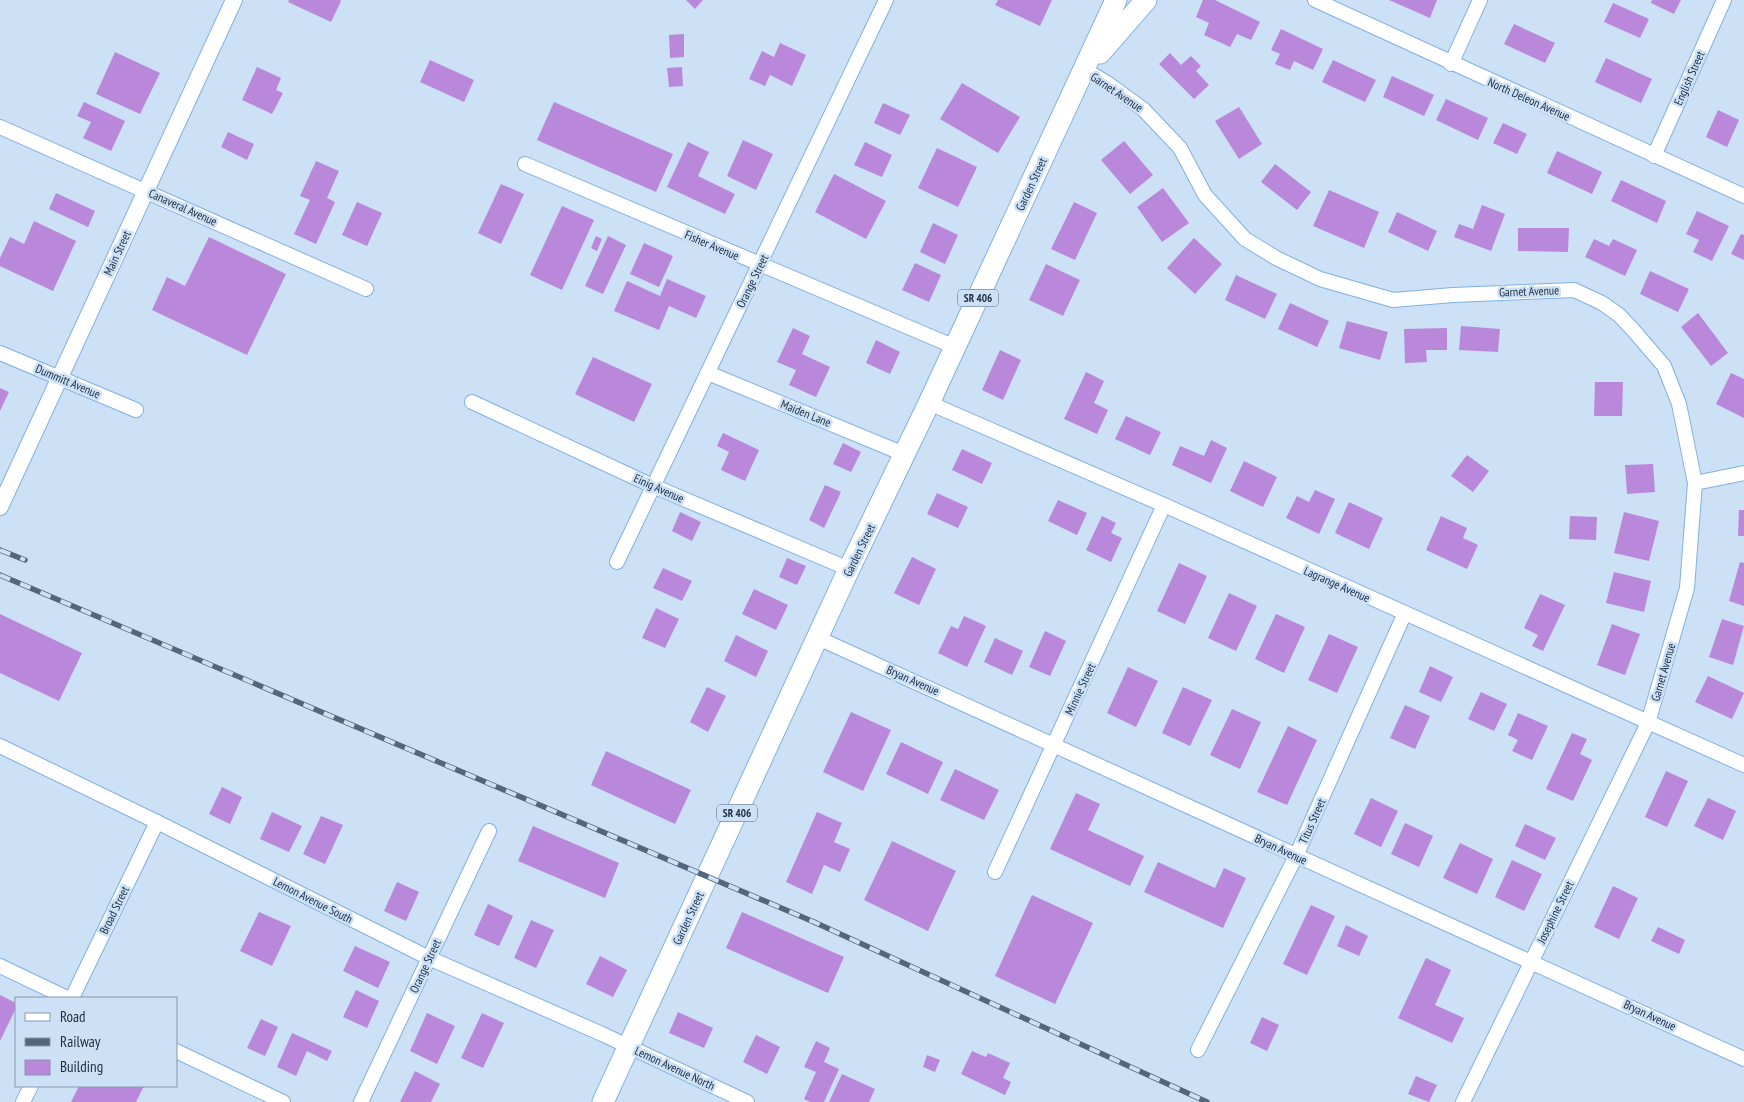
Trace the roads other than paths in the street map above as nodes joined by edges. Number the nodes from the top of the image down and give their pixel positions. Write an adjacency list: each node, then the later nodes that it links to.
1 (234, 0): 13 (street, Main Street)
2 (886, 0): 15 (street, Orange Street)
3 (1116, 0): 9 (main road, Garden Street / SR 406)
4 (1146, 0): 9 (main road)
5 (1315, 0): 8 (street, North Deleon Avenue)
6 (1480, 0): 8 (street)
7 (1724, 0): 11 (street, English Street)
8 (1451, 64): 11 (street, North Deleon Avenue)
9 (1085, 70): 17 (main road, Garden Street / SR 406); 26 (street, Garnet Avenue)
10 (0, 127): 13 (street, Canaveral Avenue)
11 (1654, 156): 14 (street, North Deleon Avenue)
12 (525, 164): 15 (street, Fisher Avenue)
13 (146, 190): 16 (street, Canaveral Avenue); 20 (street, Main Street)
14 (1744, 196)
15 (760, 265): 17 (street, Fisher Avenue); 19 (street, Orange Street)
16 (366, 289)
17 (955, 347): 22 (main road, Garden Street / SR 406)
18 (0, 353): 20 (street, Dummitt Avenue)
19 (708, 373): 24 (street, Maiden Lane); 27 (street, Orange Street)
20 (60, 378): 23 (street, Dummitt Avenue); 29 (street, Main Street)
21 (472, 402): 27 (street, Einig Avenue)
22 (929, 404): 24 (main road, Garden Street / SR 406); 28 (street, Lagrange Avenue)
23 (136, 410)
24 (904, 454): 31 (main road, Garden Street / SR 406)
25 (1744, 473): 26 (street)
26 (1695, 483): 34 (street, Garnet Avenue)
27 (653, 486): 30 (street, Orange Street); 31 (street, Einig Avenue)
28 (1164, 506): 32 (street, Lagrange Avenue); 35 (street, Minnie Street)
29 (0, 507)
30 (618, 562)
31 (849, 569): 33 (main road, Garden Street / SR 406)
32 (1404, 615): 34 (street, Lagrange Avenue); 40 (street, Titus Street)
33 (818, 638): 35 (street, Bryan Avenue); 47 (main road, Garden Street / SR 406)
34 (1648, 723): 37 (street, Lagrange Avenue); 43 (street, Josephine Street)
35 (1054, 744): 40 (street, Bryan Avenue); 41 (street, Minnie Street)
36 (0, 746): 38 (street, Lemon Avenue South)
37 (1744, 765)
38 (157, 822): 42 (street, Lemon Avenue South); 46 (street, Broad Street)
39 (489, 831): 42 (street, Orange Street)
40 (1296, 856): 43 (street, Bryan Avenue); 48 (street, Titus Street)
41 (995, 872)
42 (429, 958): 47 (street, Lemon Avenue South); 54 (street, Orange Street)
43 (1532, 960): 50 (street, Bryan Avenue); 57 (street, Josephine Street)
44 (0, 966): 45 (street)
45 (65, 997)
46 (72, 997)
47 (629, 1046): 55 (main road, Garden Street / SR 406); 56 (street, Lemon Avenue North)
48 (1198, 1050)
49 (178, 1052): 53 (street)
50 (1744, 1059)
51 (30, 1087): 52 (street)
52 (23, 1102)
53 (283, 1102)
54 (361, 1102)
55 (603, 1102)
56 (747, 1102)
57 (1463, 1102)

